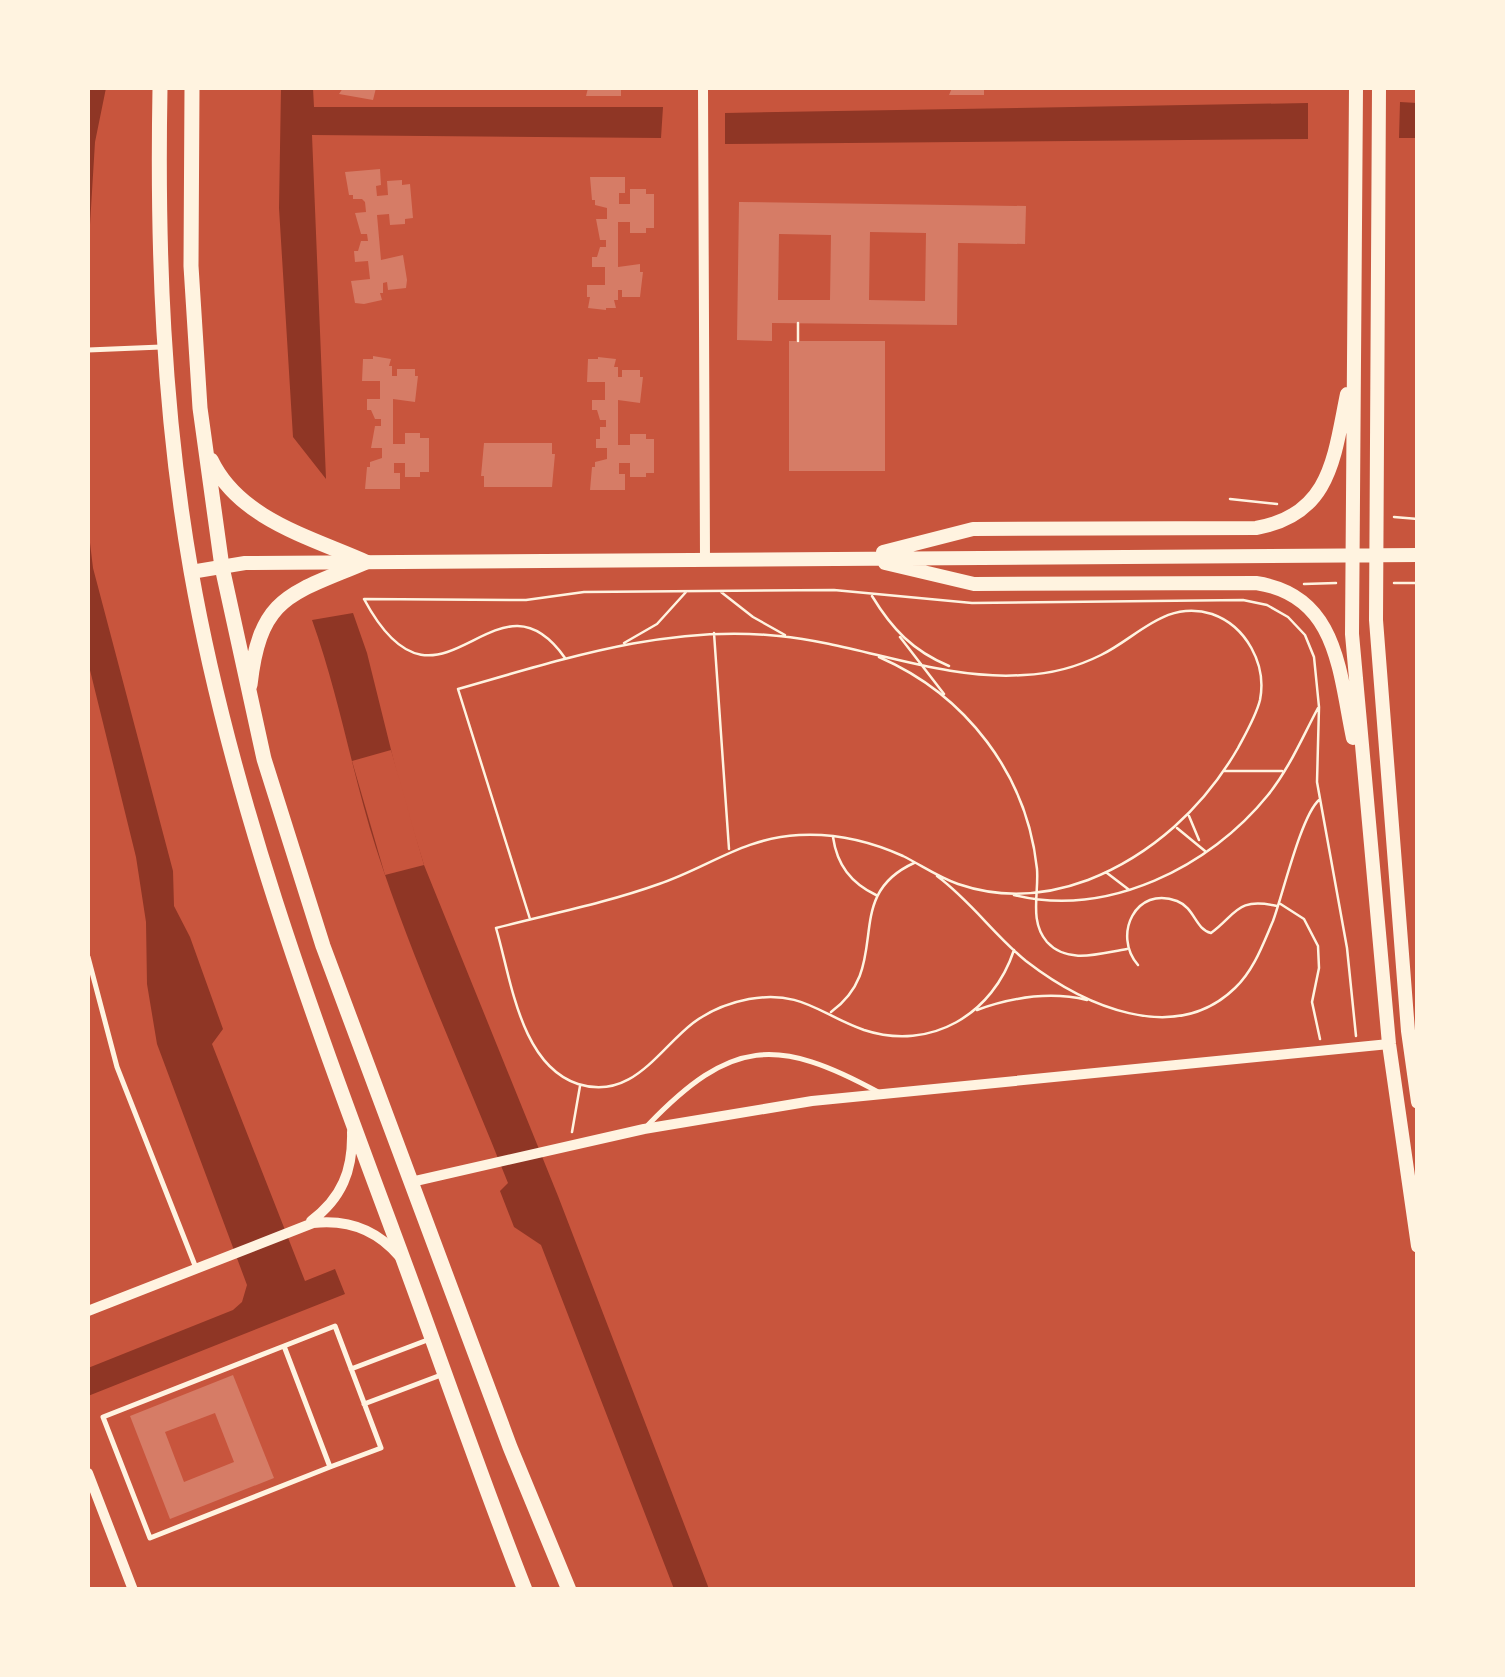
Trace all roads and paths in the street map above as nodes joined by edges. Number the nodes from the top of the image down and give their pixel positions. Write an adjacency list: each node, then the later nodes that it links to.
1 (160, 88): 8 (main road)
2 (192, 88): 11 (main road)
3 (703, 88): 14 (street)
4 (1356, 88): 10 (main road)
5 (1379, 88): 64 (main road)
6 (798, 322): 7 (path)
7 (798, 341)
8 (164, 347): 9 (lane); 17 (main road)
9 (88, 350)
10 (1354, 364): 13 (main road); 36 (main road)
11 (203, 432): 15 (main road); 16 (main road)
12 (1418, 554): 13 (main road)
13 (860, 558): 14 (main road); 36 (main road)
14 (705, 559): 15 (main road)
15 (366, 562): 16 (main road); 31 (main road)
16 (222, 567): 17 (main road); 31 (main road)
17 (191, 572): 65 (main road)
18 (686, 591): 19 (path); 26 (path); 28 (path)
19 (720, 591): 20 (path); 25 (path)
20 (871, 595): 21 (path); 23 (path)
21 (1181, 603): 22 (path); 33 (path)
22 (1181, 611): 30 (path); 34 (path)
23 (894, 630): 29 (path); 30 (path)
24 (714, 633): 25 (path); 26 (path); 42 (path)
25 (790, 637): 27 (path)
26 (618, 646): 28 (path)
27 (873, 655): 29 (path); 32 (path)
28 (565, 659): 51 (path)
29 (920, 663): 30 (path); 32 (path)
30 (955, 669)
31 (248, 697): 68 (main road)
32 (948, 700): 49 (path)
33 (1319, 707): 35 (path); 37 (path)
34 (1224, 771): 35 (path); 38 (path)
35 (1285, 771): 43 (path)
36 (1367, 797): 59 (main road)
37 (1320, 799): 50 (path); 60 (path)
38 (1188, 814): 39 (path); 41 (path)
39 (1175, 826): 41 (path); 46 (path)
40 (833, 836): 42 (path); 44 (path); 48 (path)
41 (1201, 844): 43 (path)
42 (730, 850): 51 (path)
43 (1206, 852): 47 (path)
44 (915, 862): 45 (path); 48 (path)
45 (932, 872): 49 (path); 53 (path)
46 (1105, 872): 47 (path); 49 (path)
47 (1129, 889): 49 (path)
48 (876, 895): 58 (path)
49 (1038, 897): 52 (path)
50 (1279, 904): 52 (path); 56 (path); 61 (path)
51 (530, 919): 62 (path)
52 (1128, 949): 55 (path)
53 (1014, 950): 56 (path); 57 (path)
54 (88, 956): 72 (lane)
55 (1138, 965)
56 (1091, 1000): 57 (path)
57 (976, 1011): 58 (path)
58 (830, 1013): 62 (path)
59 (1389, 1044): 60 (street); 70 (main road)
60 (1357, 1047): 61 (street)
61 (1323, 1050): 63 (street)
62 (580, 1084): 67 (path)
63 (882, 1094): 66 (street); 66 (lane)
64 (1418, 1102)
65 (351, 1120): 69 (street); 71 (main road)
66 (644, 1129): 67 (street)
67 (569, 1145): 68 (street)
68 (411, 1182): 83 (main road)
69 (301, 1226): 71 (street); 72 (street)
70 (1418, 1246)
71 (406, 1267): 74 (main road)
72 (196, 1268): 73 (street)
73 (88, 1311)
74 (433, 1338): 76 (lane); 77 (main road)
75 (284, 1346): 76 (lane); 79 (lane); 79 (lane)
76 (351, 1368): 78 (lane)
77 (446, 1373): 78 (lane); 82 (main road)
78 (364, 1404): 79 (lane)
79 (330, 1467)
80 (88, 1472): 81 (street)
81 (134, 1590)
82 (525, 1590)
83 (569, 1590)

